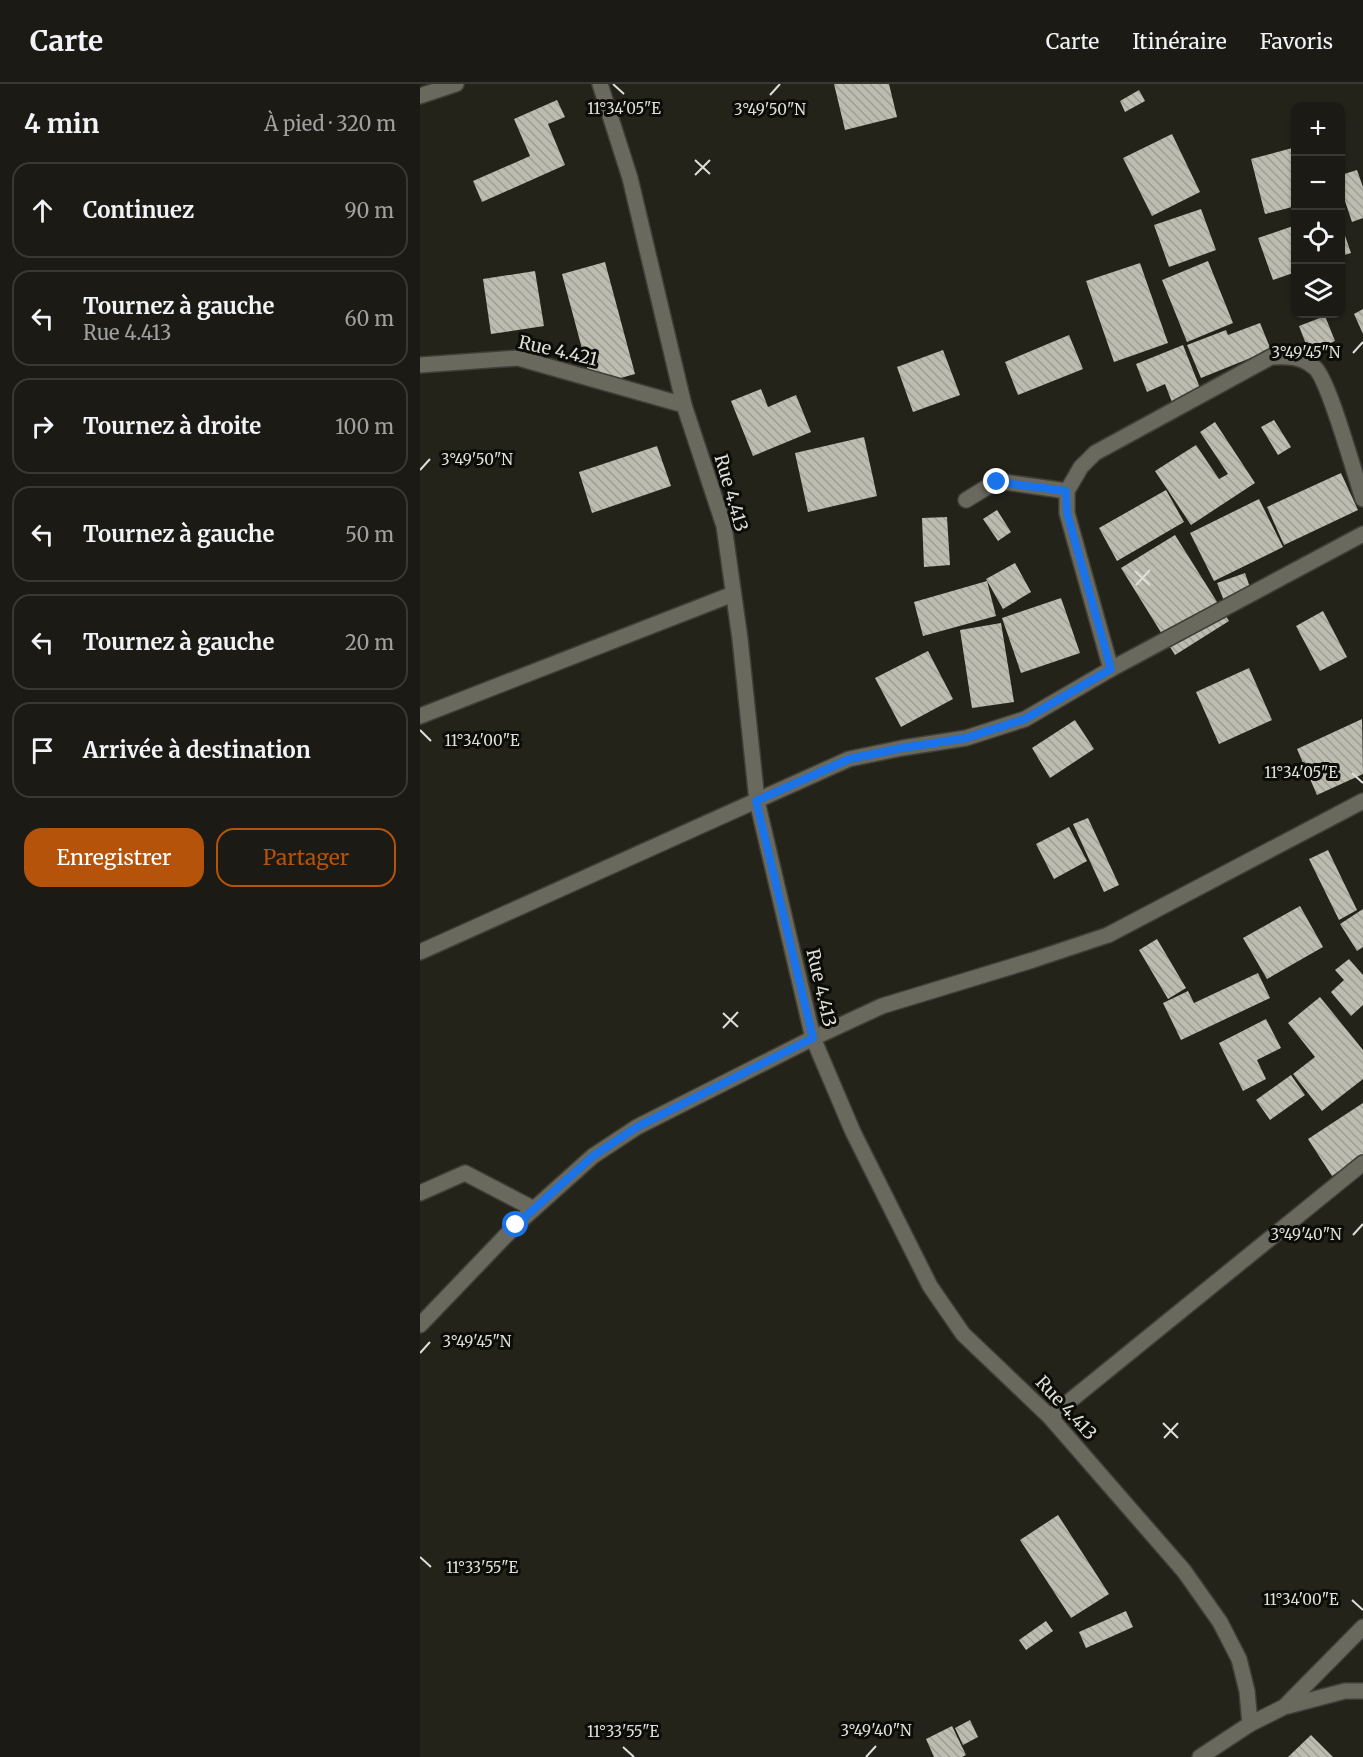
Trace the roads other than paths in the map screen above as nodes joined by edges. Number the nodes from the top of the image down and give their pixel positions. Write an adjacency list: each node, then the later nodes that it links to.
1 (456, 84): 3 (street)
2 (600, 84): 5 (street, Rue 4.413)
3 (420, 96)
4 (420, 365): 5 (street, Rue 4.421)
5 (684, 405): 10 (street, Rue 4.413)
6 (1066, 491): 7 (street); 8 (street); 11 (street)
7 (1363, 499)
8 (966, 500)
9 (1363, 534): 11 (street)
10 (733, 594): 12 (street); 13 (street, Rue 4.413)
11 (1111, 669): 13 (street)
12 (420, 716)
13 (756, 801): 15 (street); 16 (street, Rue 4.413)
14 (1363, 801): 16 (street)
15 (420, 952)
16 (813, 1038): 19 (street); 21 (street, Rue 4.413)
17 (1363, 1163): 21 (street)
18 (420, 1193): 19 (street)
19 (534, 1209): 20 (street)
20 (420, 1325)
21 (1050, 1417): 25 (street, Rue 4.413)
22 (1363, 1627): 24 (street)
23 (1363, 1691): 24 (street)
24 (1284, 1707): 25 (street)
25 (1250, 1724): 26 (street)
26 (1200, 1757)

